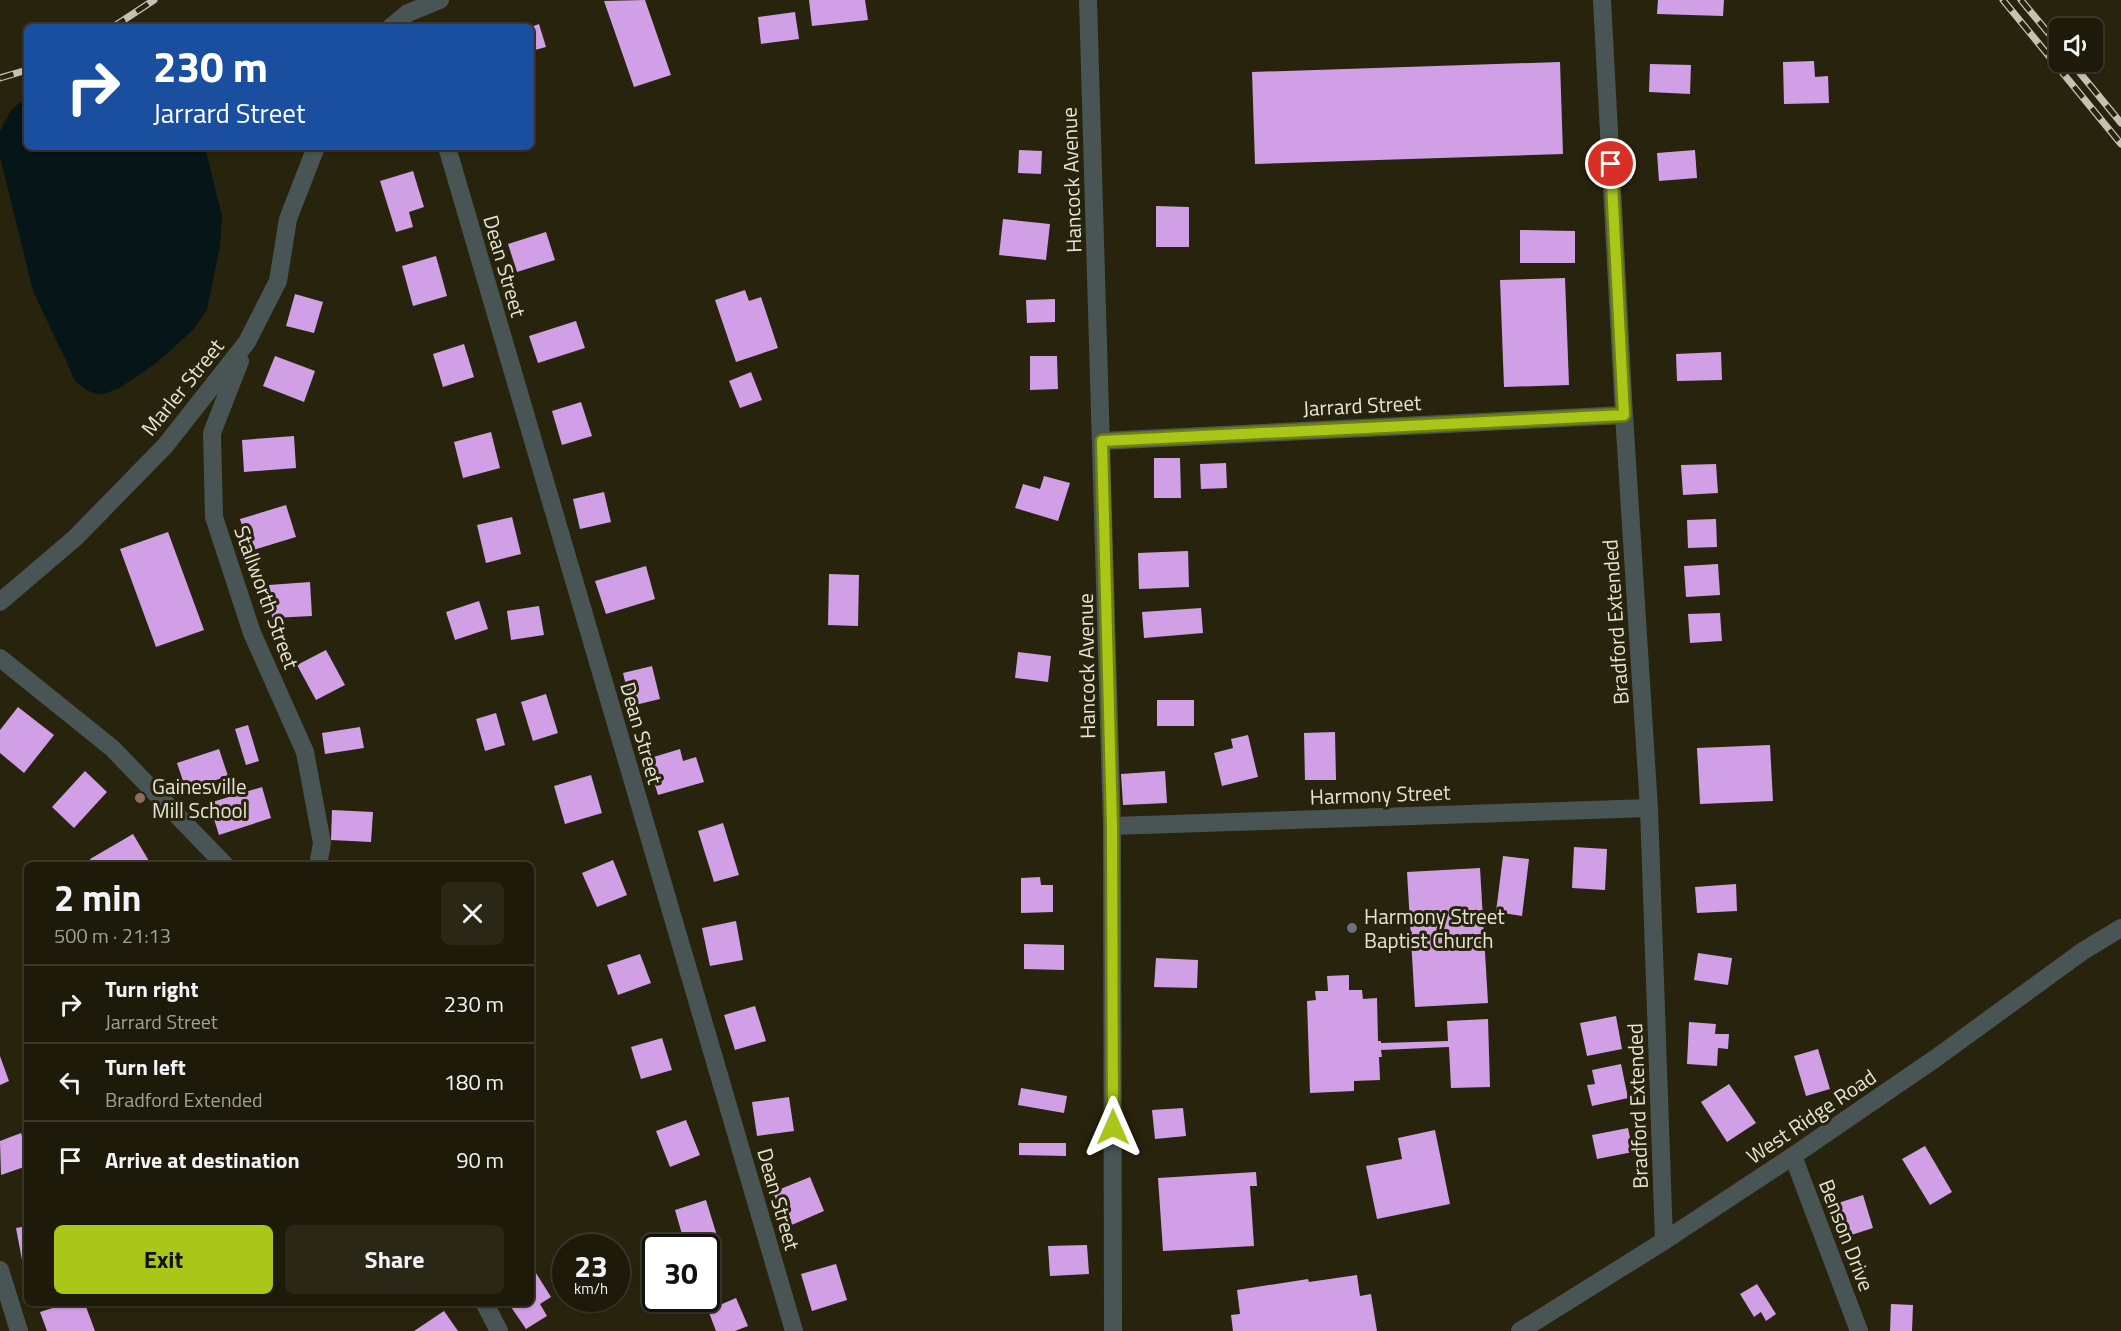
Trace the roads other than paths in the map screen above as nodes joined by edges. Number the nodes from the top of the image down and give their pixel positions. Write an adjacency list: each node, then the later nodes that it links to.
1 (440, 0): 4 (street)
2 (1088, 0): 9 (street, Hancock Avenue)
3 (1602, 0): 8 (street, Bradford Extended)
4 (410, 20)
5 (315, 150): 7 (street, Marler Street)
6 (448, 150): 23 (street, Dean Street)
7 (247, 342): 10 (street, Marler Street); 15 (street, Stallworth Street)
8 (1624, 415): 9 (street, Jarrard Street); 12 (street, Bradford Extended)
9 (1102, 441): 13 (street, Hancock Avenue)
10 (0, 602)
11 (0, 658): 14 (street)
12 (1649, 808): 13 (street, Harmony Street); 18 (street, Bradford Extended)
13 (1112, 826): 24 (street, Hancock Avenue)
14 (222, 862)
15 (319, 862)
16 (2121, 928): 17 (street, West Ridge Road)
17 (1793, 1156): 18 (street, West Ridge Road); 26 (street, Benson Drive)
18 (1664, 1241): 25 (street, West Ridge Road)
19 (0, 1270): 21 (street)
20 (486, 1306): 22 (street)
21 (19, 1331)
22 (500, 1331)
23 (794, 1331)
24 (1113, 1331)
25 (1520, 1331)
26 (1858, 1331)

